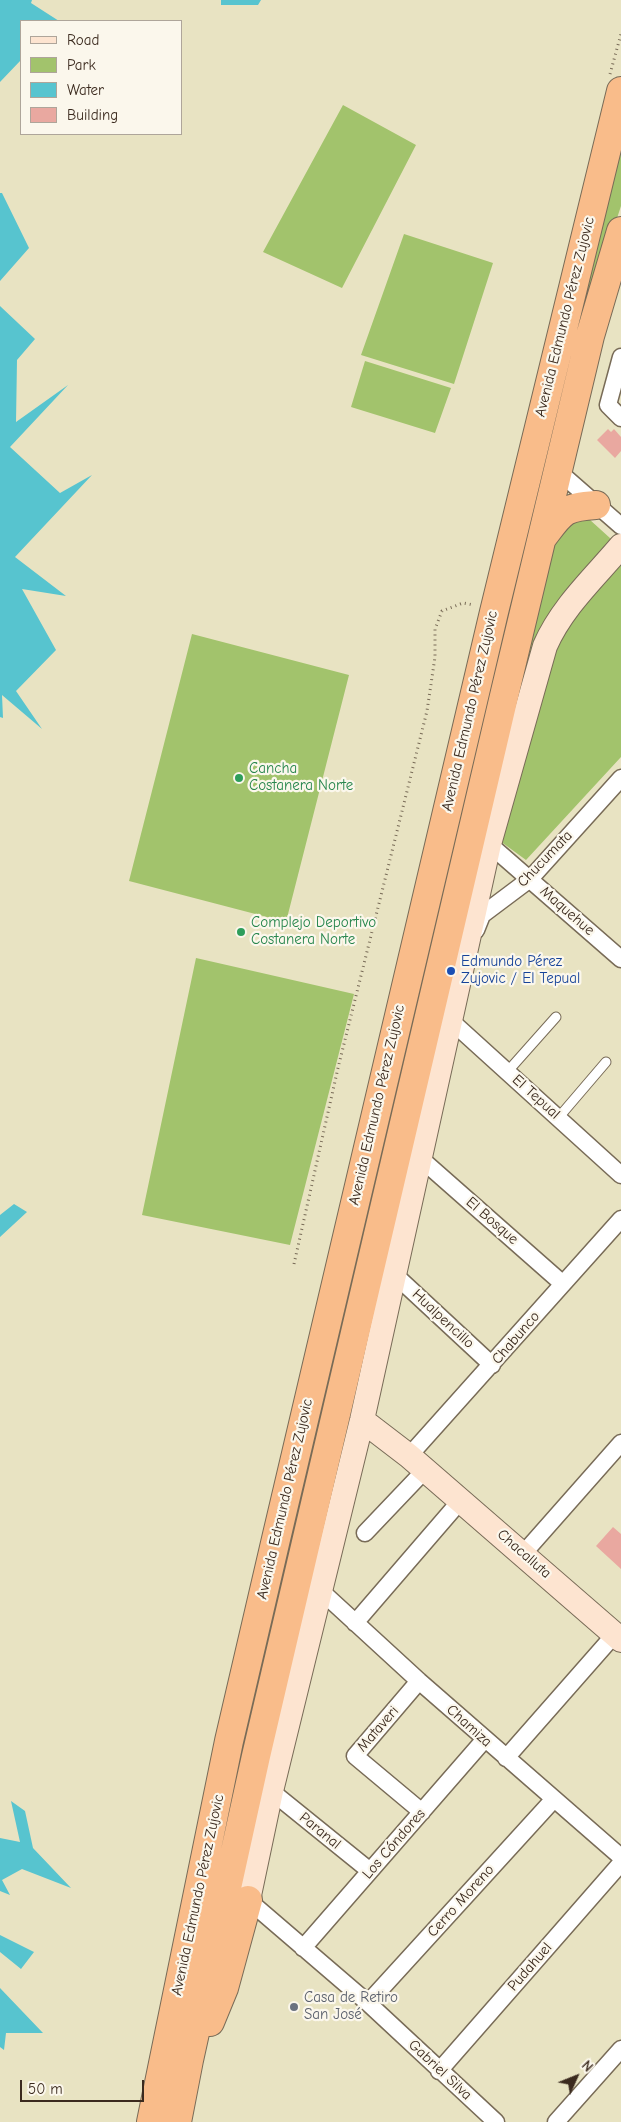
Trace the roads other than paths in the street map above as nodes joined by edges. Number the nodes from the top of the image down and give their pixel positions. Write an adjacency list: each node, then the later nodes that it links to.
1 (621, 92): 50 (highway, Avenida Edmundo Pérez Zujovic)
2 (621, 232): 5 (highway, Avenida Edmundo Pérez Zujovic)
3 (621, 357): 4 (street)
4 (621, 418)
5 (558, 471): 6 (street); 8 (highway, Avenida Edmundo Pérez Zujovic)
6 (596, 505): 7 (street); 8 (highway)
7 (621, 526)
8 (541, 540): 48 (highway, Avenida Edmundo Pérez Zujovic)
9 (621, 546): 11 (street)
10 (621, 778): 12 (street, Chucumata)
11 (489, 844): 12 (street, Maquehue); 14 (street)
12 (530, 879): 13 (street, Maquehue); 14 (street, Chucumata)
13 (621, 959)
14 (461, 967): 16 (street)
15 (556, 1017): 18 (lane)
16 (450, 1020): 18 (street, El Tepual); 20 (street)
17 (606, 1062): 19 (lane)
18 (508, 1072): 19 (street, El Tepual)
19 (559, 1117): 21 (street, El Tepual)
20 (420, 1158): 23 (street); 24 (street, El Bosque)
21 (621, 1175)
22 (621, 1219): 24 (street, Chabunco)
23 (394, 1274): 25 (street, Hualpencillo); 26 (street)
24 (564, 1284): 25 (street, Chabunco)
25 (492, 1365): 28 (street, Chabunco)
26 (362, 1420): 28 (street, Chacalluta); 32 (street)
27 (621, 1443): 31 (street)
28 (417, 1463): 29 (street, Chacalluta); 30 (street)
29 (461, 1500): 31 (street, Chacalluta); 33 (street)
30 (365, 1533)
31 (523, 1554): 34 (street, Chacalluta)
32 (321, 1590): 33 (street, Chamiza); 38 (street)
33 (355, 1622): 35 (street, Chamiza)
34 (618, 1637): 37 (street)
35 (419, 1681): 36 (street, Chamiza); 40 (street, Mataveri)
36 (485, 1739): 37 (street, Chamiza); 40 (street, Los Cóndores)
37 (506, 1758): 39 (street, Chamiza)
38 (271, 1791): 43 (street, Paranal); 44 (street)
39 (554, 1799): 41 (street, Chamiza); 46 (street, Cerro Moreno)
40 (422, 1812): 43 (street, Los Cóndores)
41 (621, 1857)
42 (621, 1863): 49 (street, Pudahuel)
43 (370, 1871): 45 (street, Los Cóndores)
44 (248, 1900): 45 (street, Gabriel Silva); 48 (highway)
45 (303, 1948): 46 (street, Gabriel Silva)
46 (368, 2003): 49 (street, Gabriel Silva)
47 (621, 2049): 53 (street)
48 (189, 2060): 51 (highway, Avenida Edmundo Pérez Zujovic)
49 (439, 2071): 52 (street, Gabriel Silva)
50 (151, 2122)
51 (177, 2122)
52 (496, 2122)
53 (556, 2122)

